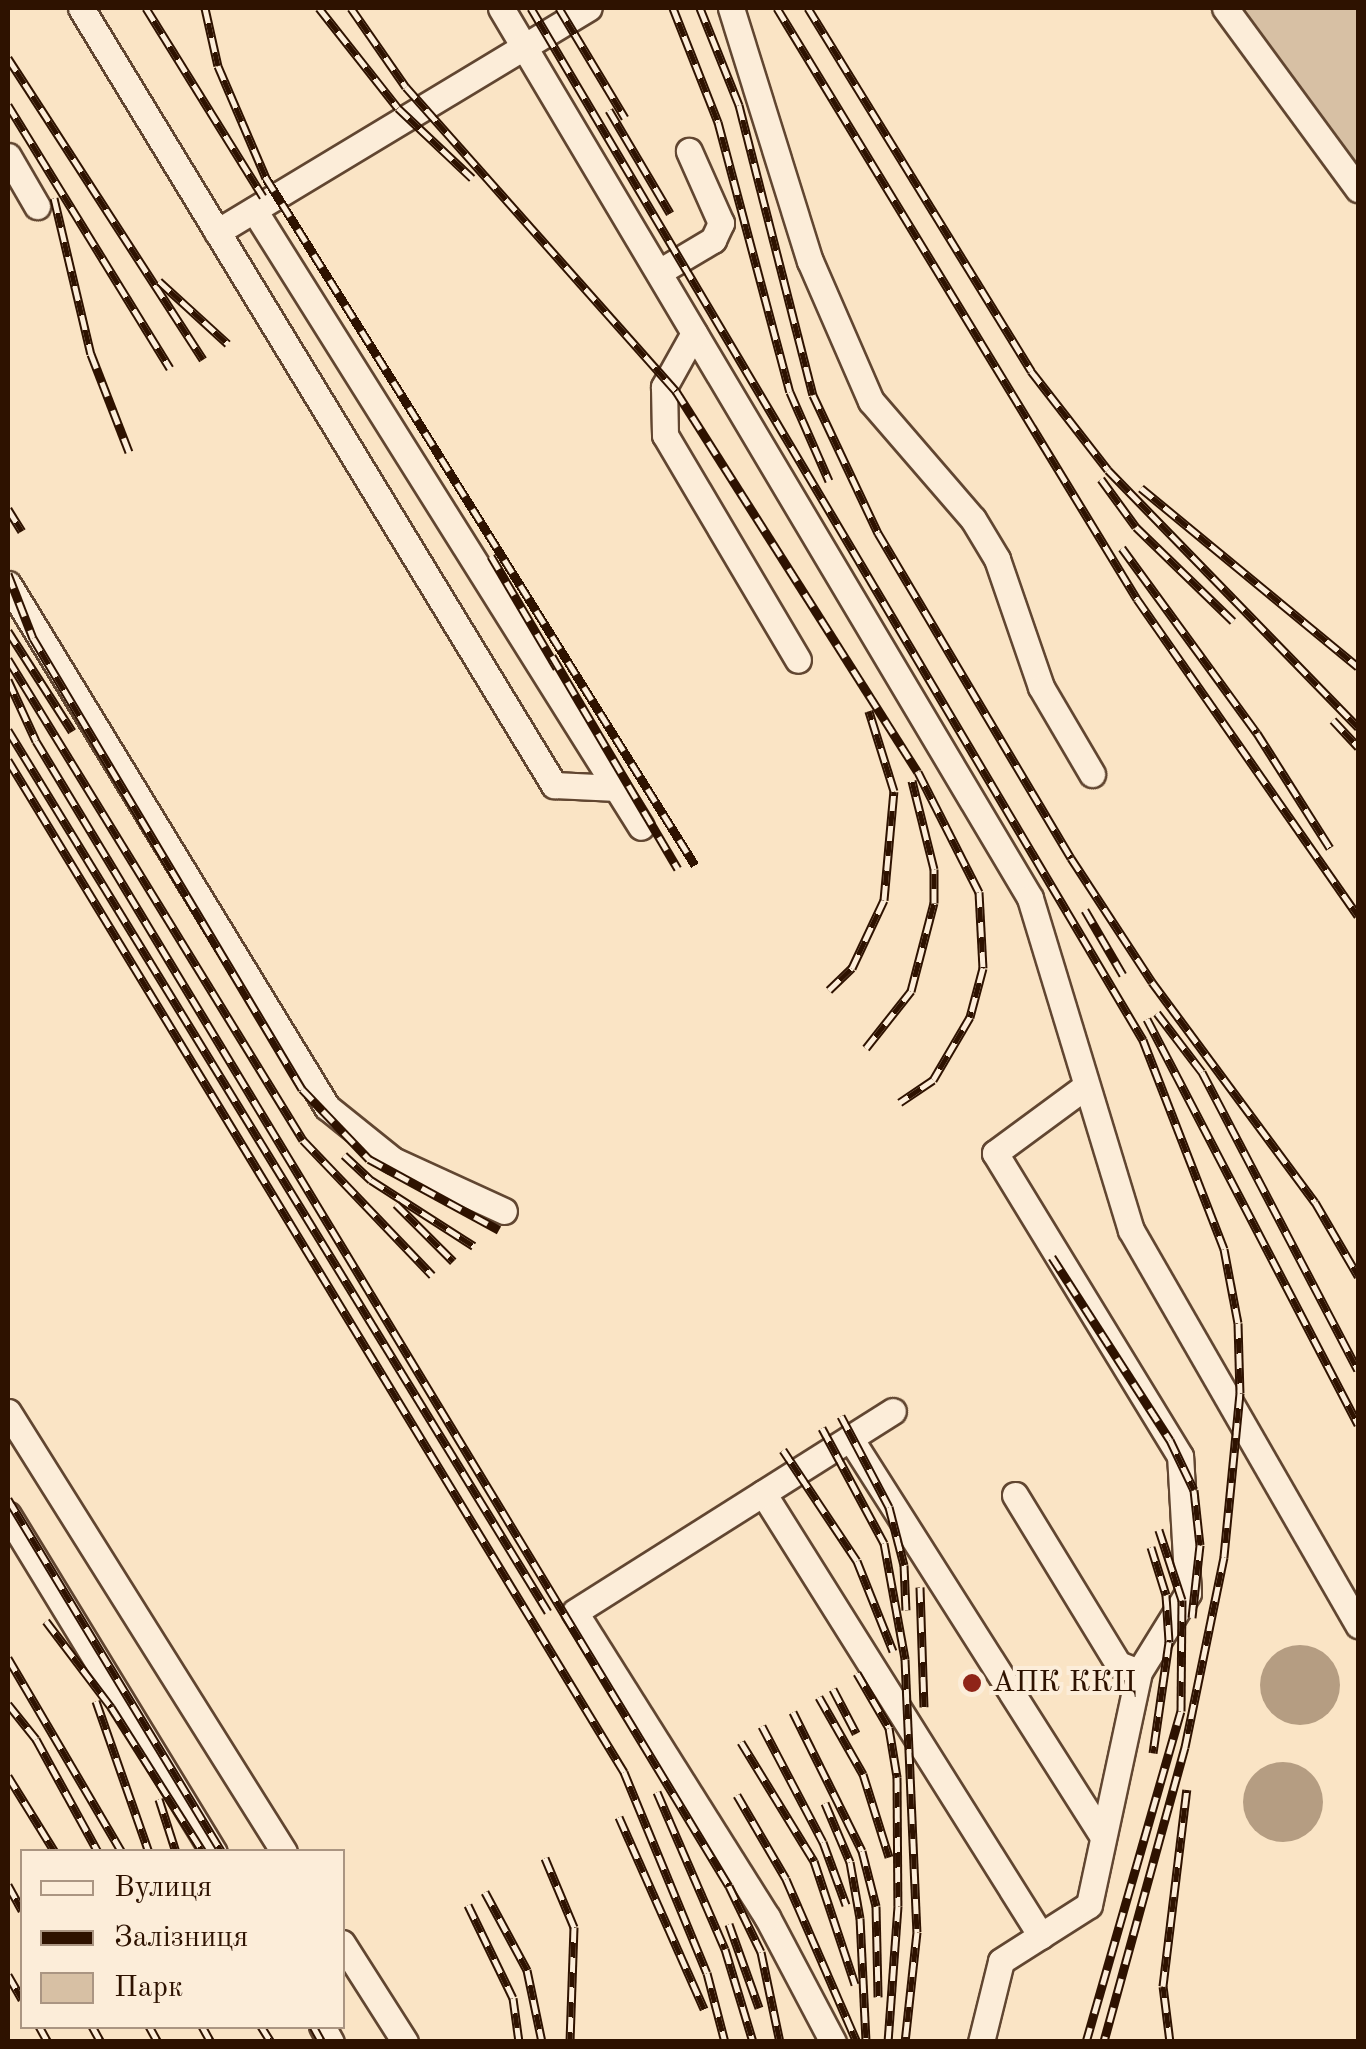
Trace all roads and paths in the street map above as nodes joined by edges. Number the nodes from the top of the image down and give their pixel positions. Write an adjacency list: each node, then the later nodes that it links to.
1 (81, 8): 12 (street)
2 (501, 8): 6 (street)
3 (589, 8): 6 (street)
4 (732, 8): 17 (street)
5 (1225, 8): 9 (street)
6 (524, 46): 11 (street); 13 (street)
7 (688, 151): 13 (street)
8 (8, 156): 10 (street)
9 (1358, 189)
10 (37, 206)
11 (254, 210): 12 (street); 18 (street)
12 (217, 232): 18 (street)
13 (659, 272): 14 (street)
14 (694, 333): 16 (street); 20 (street)
15 (8, 584): 21 (street)
16 (798, 660)
17 (1092, 774)
18 (617, 788): 19 (street)
19 (641, 828)
20 (1086, 1086): 28 (street); 29 (street)
21 (504, 1211)
22 (893, 1411): 24 (street)
23 (8, 1412): 32 (street)
24 (850, 1438): 25 (street); 30 (street)
25 (763, 1493): 33 (street); 36 (street)
26 (1015, 1494): 29 (street)
27 (8, 1515): 31 (street)
28 (1358, 1625)
29 (1140, 1672): 30 (street)
30 (1104, 1837): 33 (street)
31 (212, 1849)
32 (282, 1849)
33 (1041, 1936): 37 (street)
34 (345, 1948): 35 (street)
35 (405, 2042)
36 (833, 2042)
37 (981, 2042)

